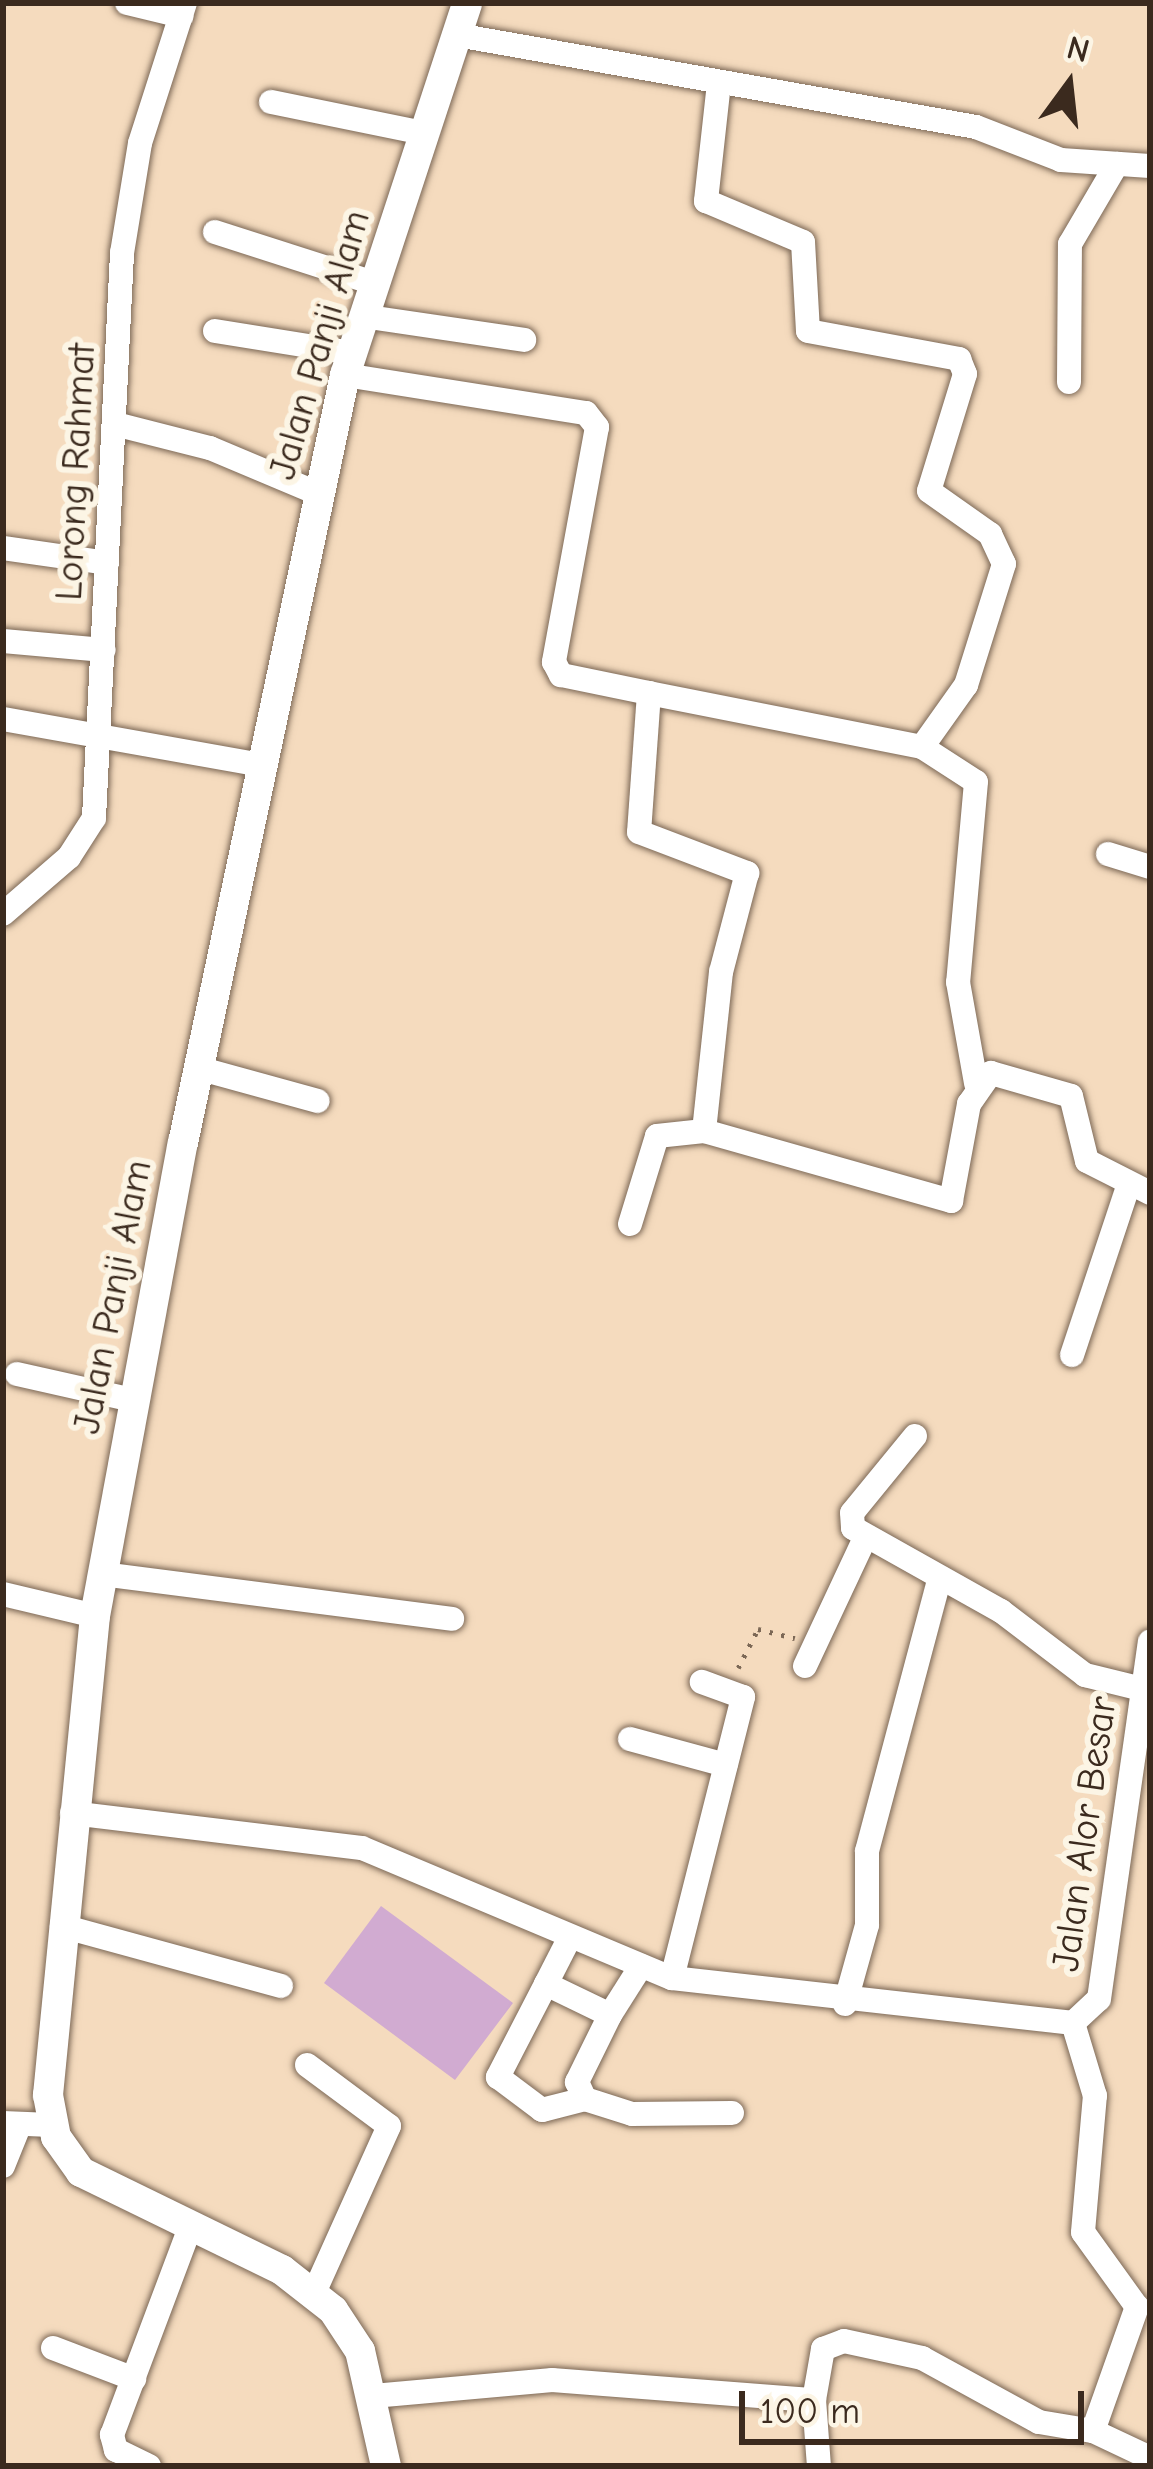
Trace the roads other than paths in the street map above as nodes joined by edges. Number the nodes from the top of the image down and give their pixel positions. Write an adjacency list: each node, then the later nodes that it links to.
1 (127, 3): 3 (street)
2 (467, 3): 4 (main road, Jalan Panji Alam)
3 (183, 9): 17 (street, Lorong Rahmat)
4 (457, 35): 5 (street); 7 (main road, Jalan Panji Alam)
5 (719, 83): 8 (street); 26 (street)
6 (271, 102): 7 (street)
7 (424, 133): 11 (main road, Jalan Panji Alam)
8 (1117, 164): 9 (street); 16 (street)
9 (1150, 166)
10 (215, 232): 11 (street)
11 (374, 283): 12 (main road, Jalan Panji Alam)
12 (362, 316): 14 (street); 15 (main road, Jalan Panji Alam)
13 (215, 331): 15 (street)
14 (524, 340)
15 (348, 364): 18 (main road, Jalan Panji Alam); 23 (street)
16 (1069, 382)
17 (115, 424): 18 (street); 20 (street, Lorong Rahmat)
18 (317, 493): 27 (main road, Jalan Panji Alam)
19 (3, 548): 20 (street)
20 (107, 563): 22 (street, Lorong Rahmat)
21 (3, 641): 22 (street)
22 (104, 650): 25 (street, Lorong Rahmat)
23 (650, 693): 26 (street); 34 (street)
24 (3, 719): 25 (street)
25 (99, 740): 27 (street); 30 (street, Lorong Rahmat)
26 (922, 747): 32 (street)
27 (261, 765): 31 (main road, Jalan Panji Alam)
28 (1108, 854): 29 (street)
29 (1150, 866)
30 (3, 914)
31 (198, 1068): 33 (street); 39 (main road, Jalan Panji Alam)
32 (976, 1083): 34 (street); 35 (street)
33 (318, 1101)
34 (704, 1131): 36 (street)
35 (1140, 1189): 37 (street)
36 (630, 1223)
37 (1072, 1354)
38 (17, 1374): 39 (street)
39 (132, 1400): 42 (main road, Jalan Panji Alam)
40 (915, 1436): 41 (street)
41 (865, 1540): 43 (street); 48 (street)
42 (102, 1574): 45 (main road, Jalan Panji Alam); 46 (street)
43 (938, 1580): 50 (street); 60 (street)
44 (3, 1594): 45 (street)
45 (94, 1616): 53 (main road, Jalan Panji Alam)
46 (452, 1619)
47 (1150, 1642): 50 (street, Jalan Alor Besar)
48 (809, 1656)
49 (702, 1682): 52 (street)
50 (1146, 1690): 62 (street, Jalan Alor Besar)
51 (630, 1739): 52 (street)
52 (726, 1765): 57 (street)
53 (72, 1813): 54 (main road, Jalan Panji Alam); 55 (street)
54 (62, 1926): 59 (street); 67 (main road, Jalan Panji Alam)
55 (569, 1936): 56 (street); 58 (street)
56 (641, 1966): 57 (street); 61 (street)
57 (673, 1978): 60 (street)
58 (546, 1984): 61 (street); 64 (street)
59 (281, 1986)
60 (845, 2004): 62 (street)
61 (610, 2015): 64 (street)
62 (1073, 2023): 75 (street)
63 (307, 2065): 70 (street)
64 (585, 2099): 65 (street)
65 (732, 2113)
66 (11, 2124): 67 (street); 68 (street)
67 (51, 2125): 69 (main road)
68 (3, 2166)
69 (190, 2227): 70 (main road); 72 (street)
70 (314, 2293): 73 (main road)
71 (53, 2348): 72 (street)
72 (134, 2379): 77 (street)
73 (373, 2396): 74 (street); 78 (main road)
74 (814, 2400): 75 (street); 79 (street)
75 (1093, 2431): 76 (street)
76 (1150, 2458)
77 (149, 2466)
78 (386, 2466)
79 (819, 2466)

